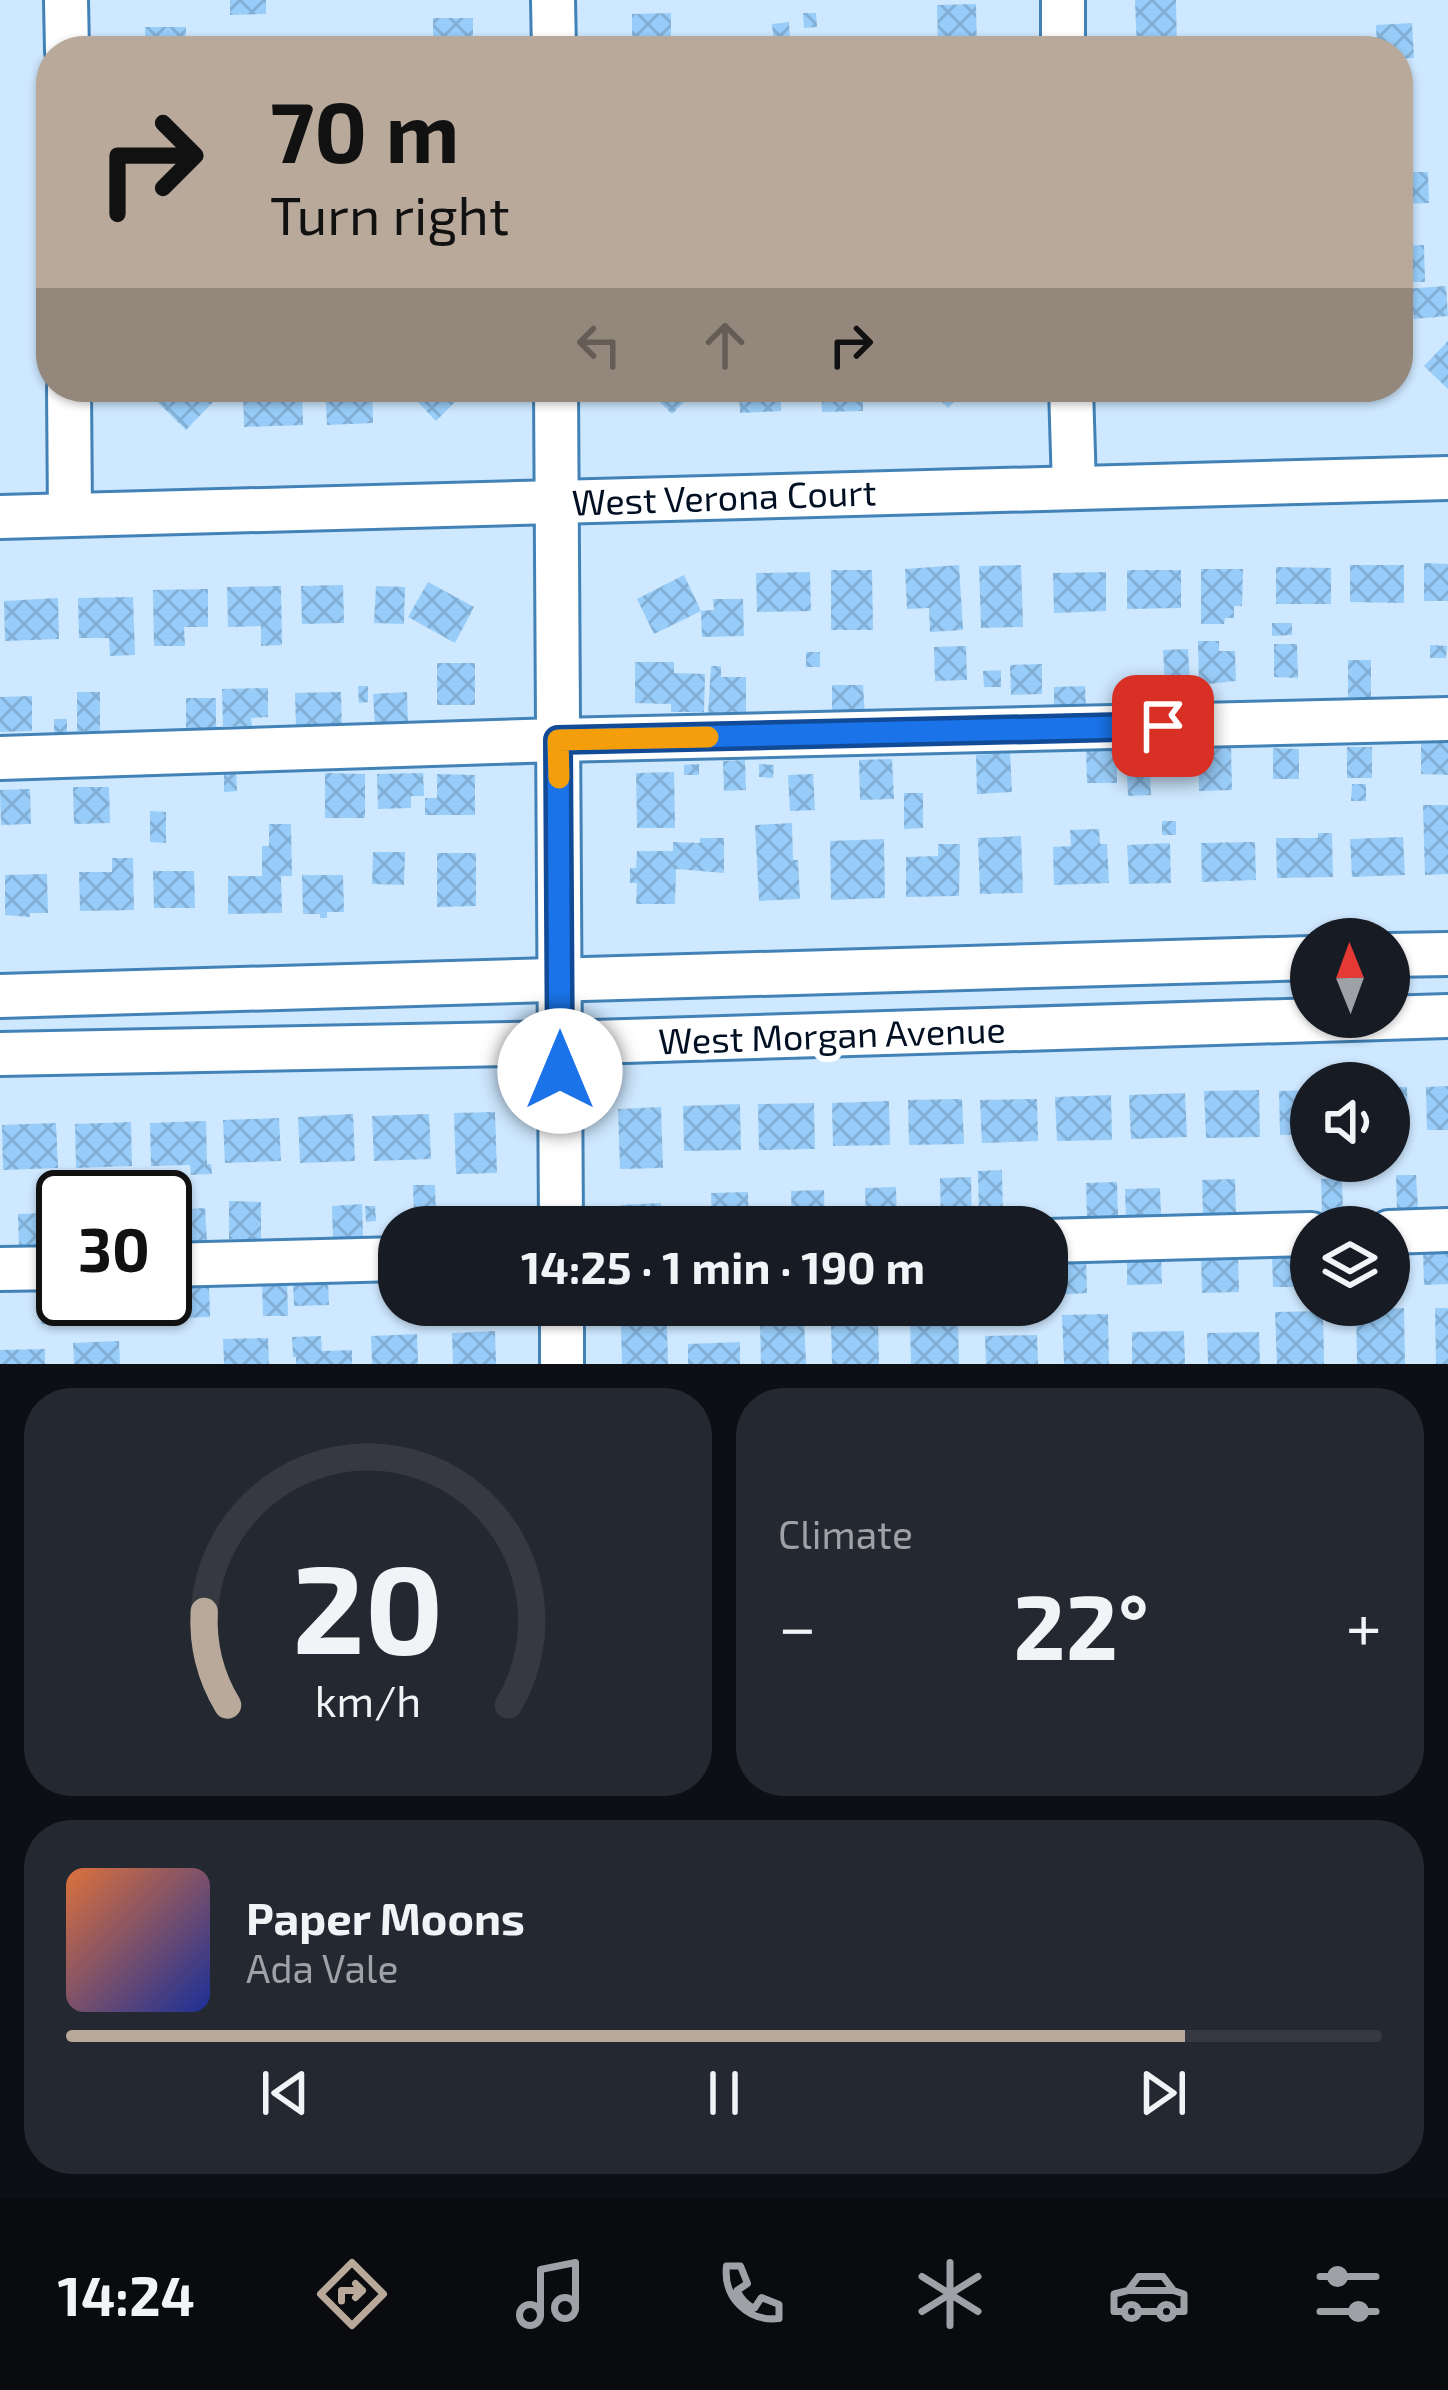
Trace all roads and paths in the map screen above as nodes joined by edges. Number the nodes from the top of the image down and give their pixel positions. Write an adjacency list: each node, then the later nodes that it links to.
1 (66, 0): 4 (street)
2 (553, 0): 5 (street)
3 (1063, 0): 6 (street)
4 (67, 36)
5 (554, 36)
6 (1063, 36)
7 (69, 402): 13 (street)
8 (556, 402): 12 (street)
9 (1071, 402): 11 (street)
10 (1448, 478): 11 (street, West Verona Court)
11 (1074, 488): 12 (street, West Verona Court)
12 (557, 501): 13 (street, West Verona Court); 16 (street)
13 (70, 515): 14 (street, West Verona Court)
14 (0, 517)
15 (1448, 719): 16 (street)
16 (558, 740): 17 (street); 22 (street)
17 (0, 758)
18 (1448, 954): 19 (street)
19 (1410, 955)
20 (1290, 958): 21 (street, West Morgan Avenue)
21 (1267, 959): 22 (street, West Morgan Avenue); 25 (street)
22 (560, 981): 23 (street, West Morgan Avenue); 26 (street)
23 (0, 996)
24 (1448, 1016): 25 (street, West Morgan Avenue)
25 (1269, 1022): 26 (street, West Morgan Avenue)
26 (560, 1042): 27 (street, West Morgan Avenue); 28 (street)
27 (0, 1054)
28 (561, 1206)
29 (1448, 1230): 30 (street)
30 (1410, 1231)
31 (1290, 1235): 32 (street)
32 (1068, 1240)
33 (378, 1260): 34 (street)
34 (192, 1264)
35 (36, 1268): 36 (street)
36 (0, 1269)
37 (562, 1326): 38 (street)
38 (562, 1364)

